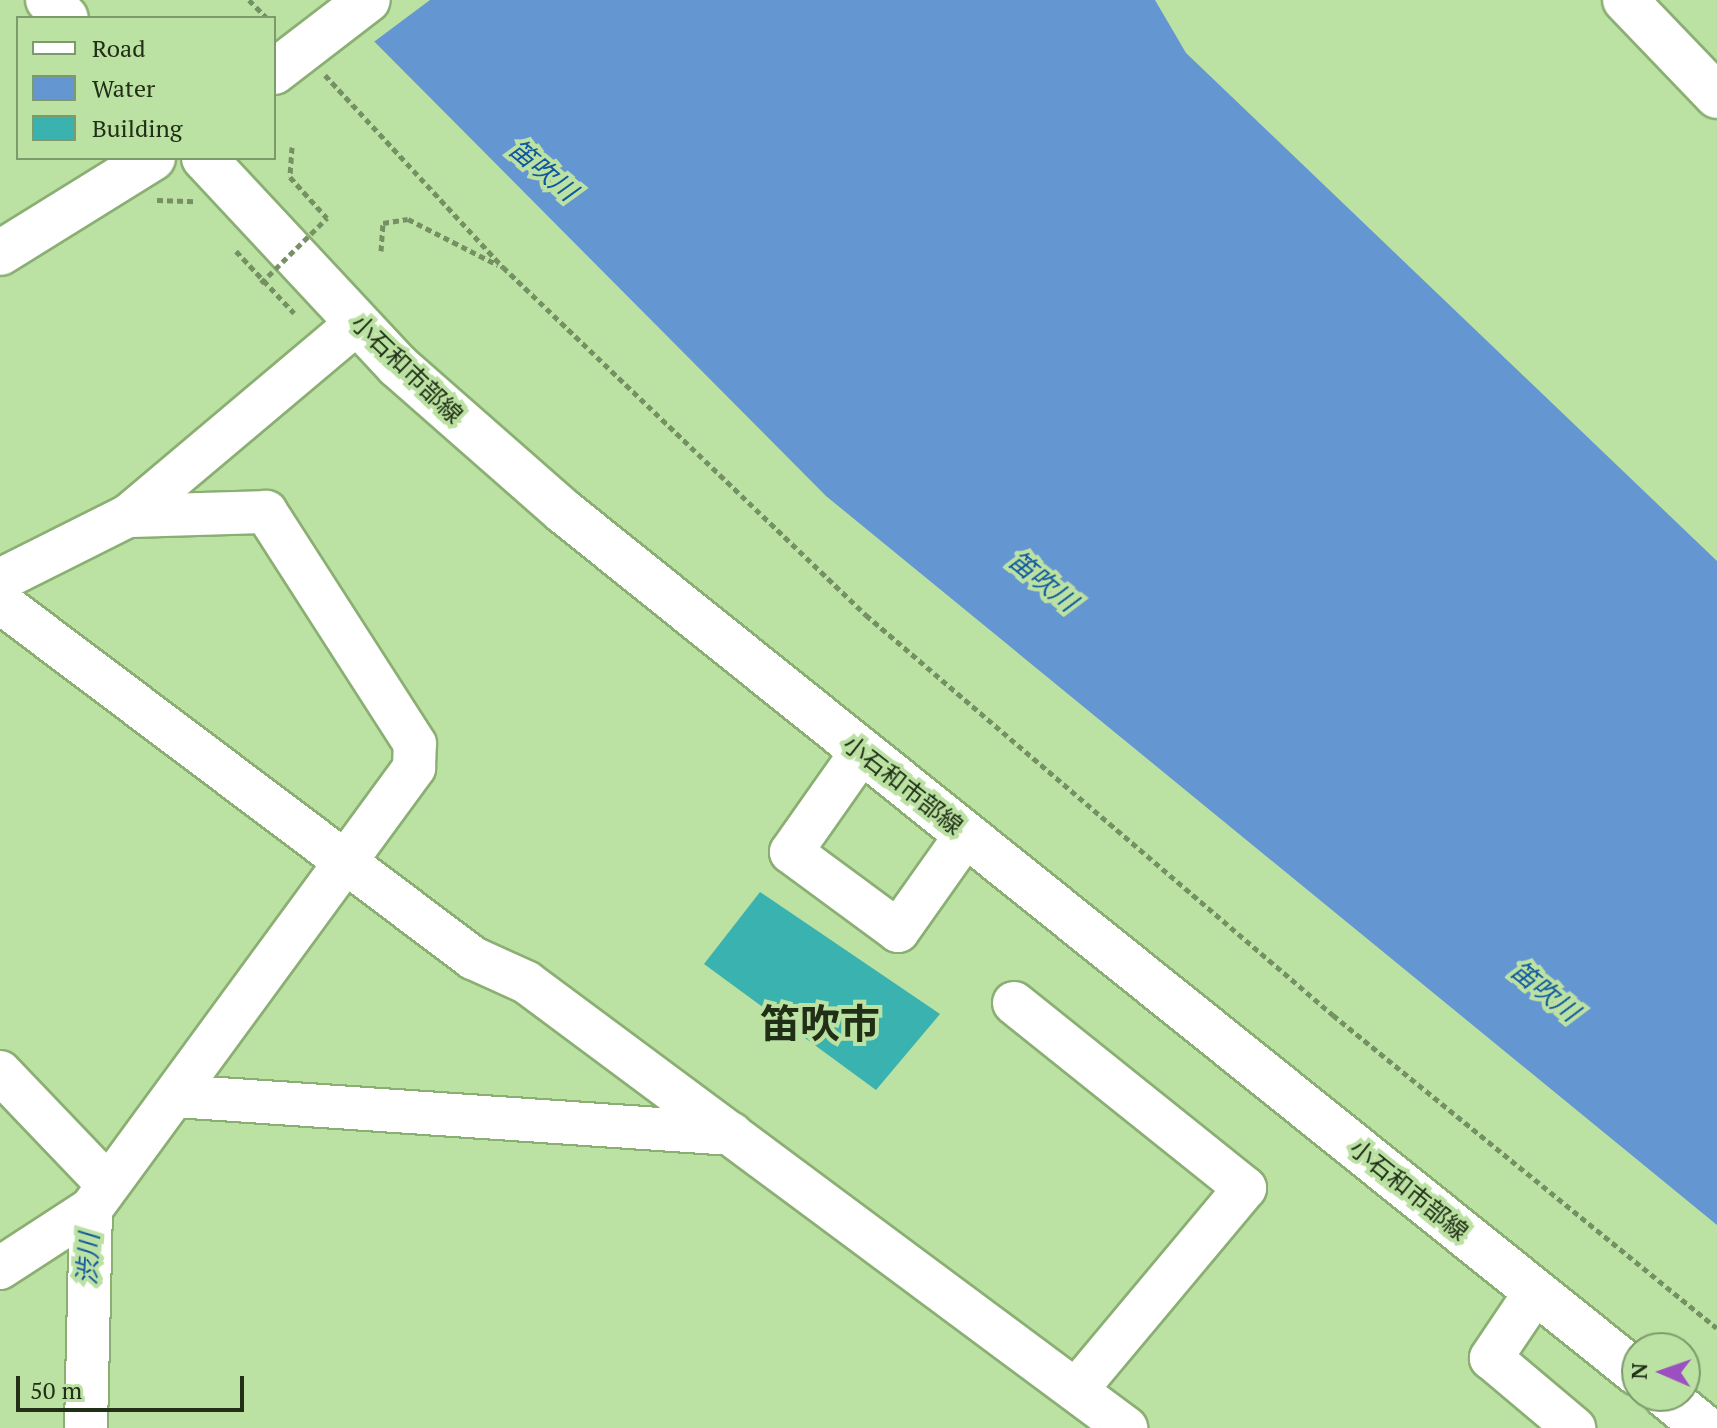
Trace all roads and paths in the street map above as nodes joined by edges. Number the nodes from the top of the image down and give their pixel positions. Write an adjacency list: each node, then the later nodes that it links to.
1 (48, 0): 5 (main road)
2 (249, 0): 6 (path)
3 (368, 0): 8 (main road, bridge)
4 (1625, 0): 9 (main road)
5 (64, 16)
6 (265, 16)
7 (319, 69): 15 (path)
8 (276, 70)
9 (1717, 95)
10 (292, 147): 16 (path, bridge)
11 (150, 160): 14 (main road)
12 (206, 160): 17 (main road, 小石和市部線)
13 (381, 251): 15 (path)
14 (0, 253)
15 (503, 267): 30 (path)
16 (261, 283)
17 (357, 323): 18 (street); 20 (main road, 小石和市部線)
18 (128, 516): 19 (street); 22 (street)
19 (4, 575): 22 (street)
20 (860, 754): 21 (main road, 小石和市部線); 21 (street)
21 (966, 835): 29 (main road, 小石和市部線)
22 (346, 863): 25 (street); 26 (street)
23 (1014, 1003): 32 (street)
24 (0, 1072): 27 (street)
25 (176, 1096): 26 (street); 27 (street)
26 (732, 1134): 32 (street)
27 (100, 1197): 28 (street); 34 (street)
28 (0, 1268)
29 (1536, 1291): 31 (main road, 小石和市部線); 36 (street)
30 (1717, 1328)
31 (1621, 1360)
32 (1076, 1390): 35 (street)
33 (1686, 1412): 37 (main road)
34 (86, 1428)
35 (1126, 1428)
36 (1574, 1428)
37 (1705, 1428)

